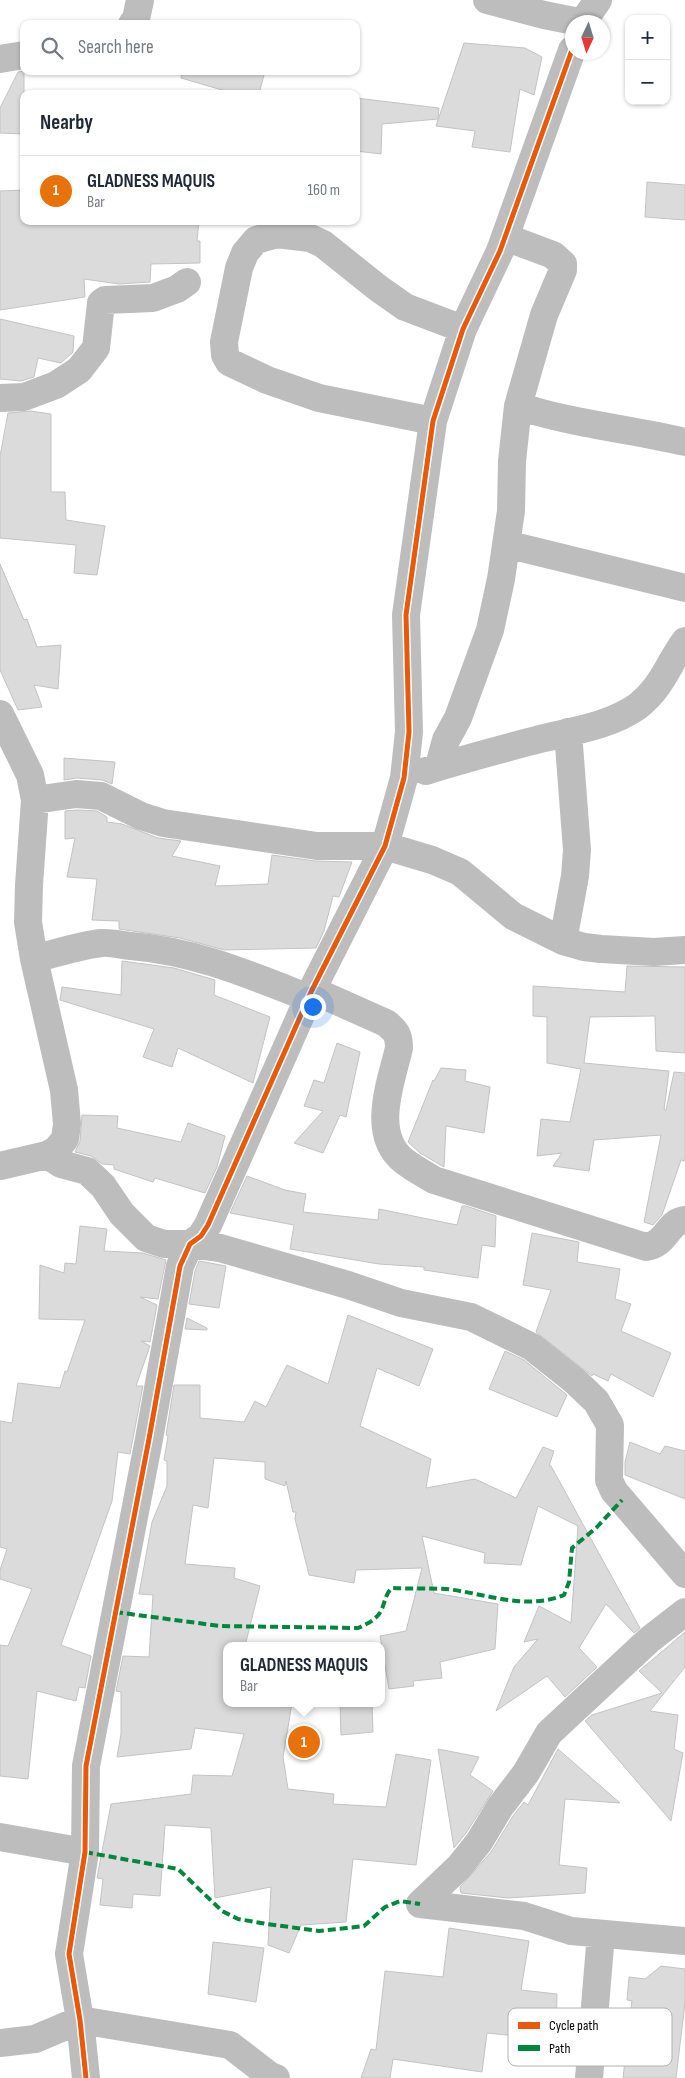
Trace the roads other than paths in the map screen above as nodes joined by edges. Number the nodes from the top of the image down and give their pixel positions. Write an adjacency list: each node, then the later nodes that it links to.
1 (140, 0): 6 (street)
2 (487, 0): 5 (street)
3 (598, 0): 4 (street)
4 (586, 15)
5 (565, 19)
6 (135, 20)
7 (20, 56): 8 (street)
8 (0, 59)
9 (568, 60): 10 (street)
10 (505, 237): 12 (street); 14 (street)
11 (187, 282): 13 (street)
12 (463, 329): 15 (street); 15 (street)
13 (0, 398)
14 (518, 406): 16 (street); 17 (street)
15 (433, 421): 24 (street)
16 (685, 442)
17 (506, 544): 18 (street); 23 (street)
18 (685, 588)
19 (685, 641): 20 (street)
20 (676, 676): 22 (street)
21 (0, 714): 25 (street)
22 (568, 732): 23 (street); 27 (street)
23 (439, 766): 24 (street)
24 (404, 778): 26 (street)
25 (35, 800): 26 (street); 29 (street)
26 (385, 846): 27 (street); 30 (street)
27 (563, 941): 28 (street)
28 (685, 950)
29 (34, 959): 30 (street); 31 (street)
30 (310, 994): 33 (street); 34 (street)
31 (47, 1155): 32 (street); 34 (street)
32 (0, 1166)
33 (685, 1220)
34 (190, 1244): 35 (street); 38 (street)
35 (685, 1574)
36 (685, 1612): 39 (street)
37 (0, 1837): 38 (street)
38 (85, 1852): 42 (street)
39 (601, 1934): 40 (street); 41 (street)
40 (685, 1941)
41 (595, 2008)
42 (80, 2020): 43 (street); 44 (street); 45 (street)
43 (0, 2044)
44 (86, 2078)
45 (276, 2078)

